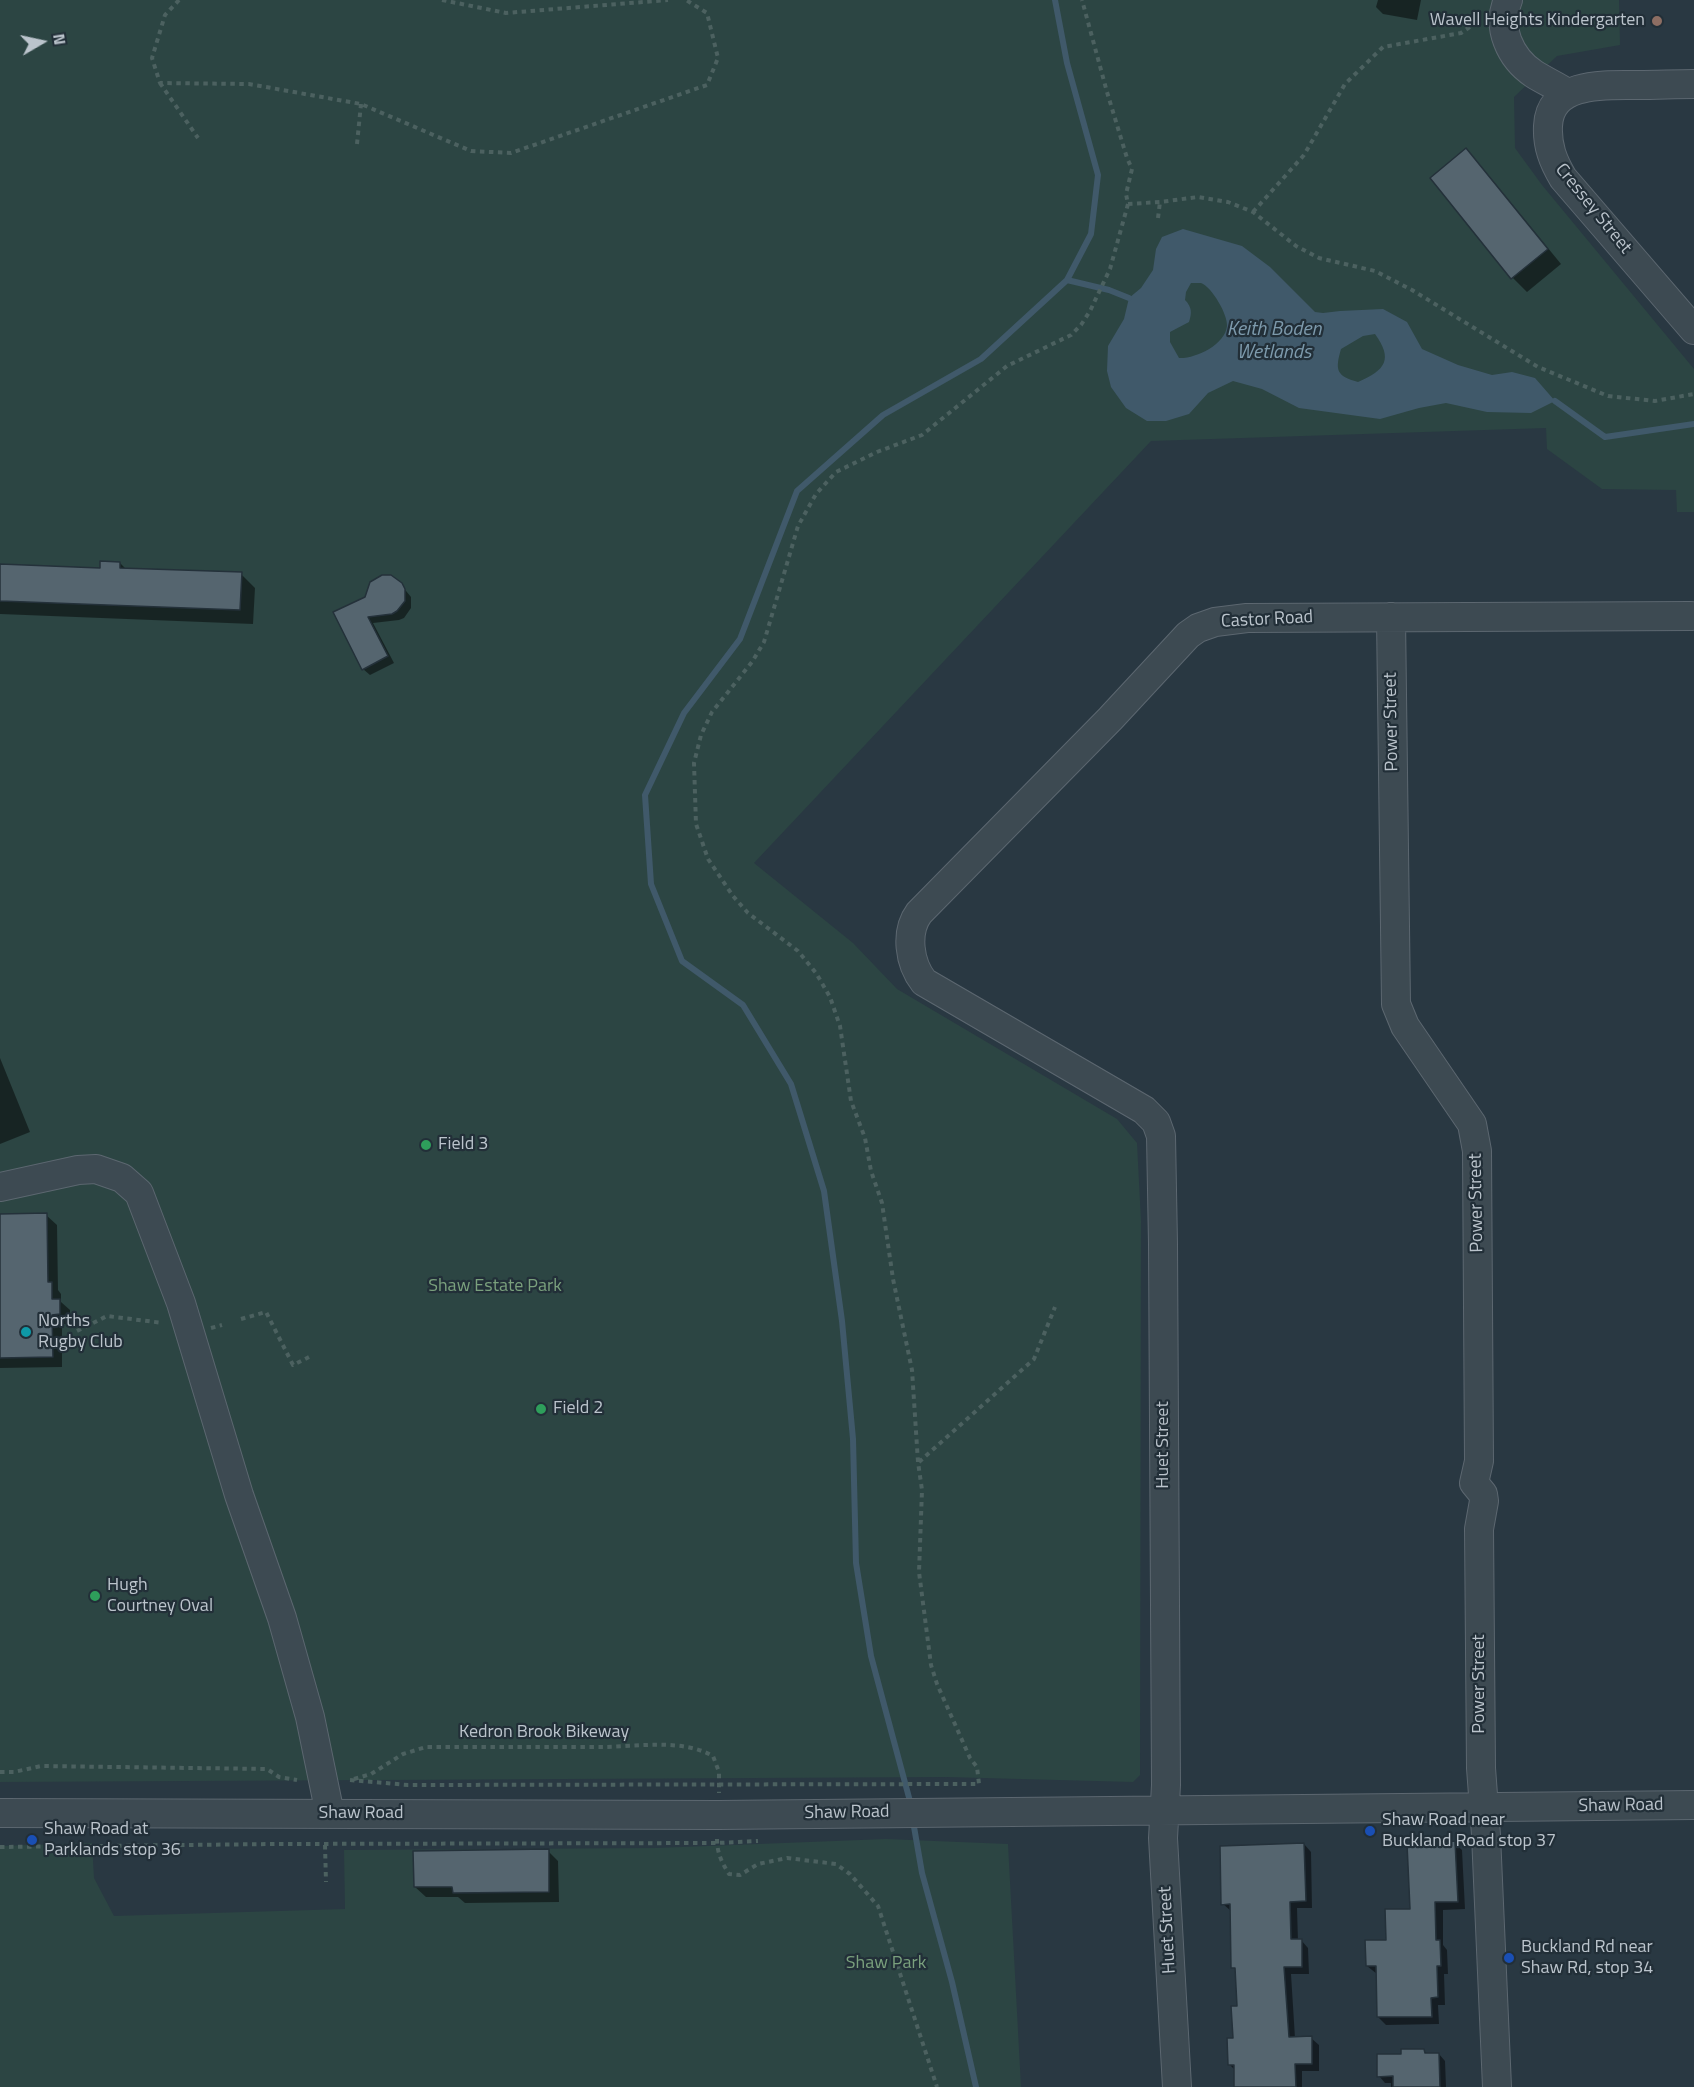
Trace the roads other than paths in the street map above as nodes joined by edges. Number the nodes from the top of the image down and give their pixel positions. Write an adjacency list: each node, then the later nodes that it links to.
1 (1506, 3): 3 (street)
2 (1694, 84): 3 (street)
3 (1568, 93): 4 (street, Cressey Street)
4 (1694, 330)
5 (1693, 616): 6 (street, Castor Road)
6 (1391, 617): 7 (street, Castor Road); 10 (street, Power Street)
7 (909, 937): 11 (street, Huet Street)
8 (0, 1187): 13 (street)
9 (1694, 1806): 10 (street, Shaw Road)
10 (1484, 1807): 11 (street, Shaw Road); 15 (street, Power Street)
11 (1164, 1810): 13 (street, Shaw Road); 14 (street, Huet Street)
12 (0, 1813): 13 (street, Shaw Road)
13 (330, 1814)
14 (1177, 2087)
15 (1497, 2087)

